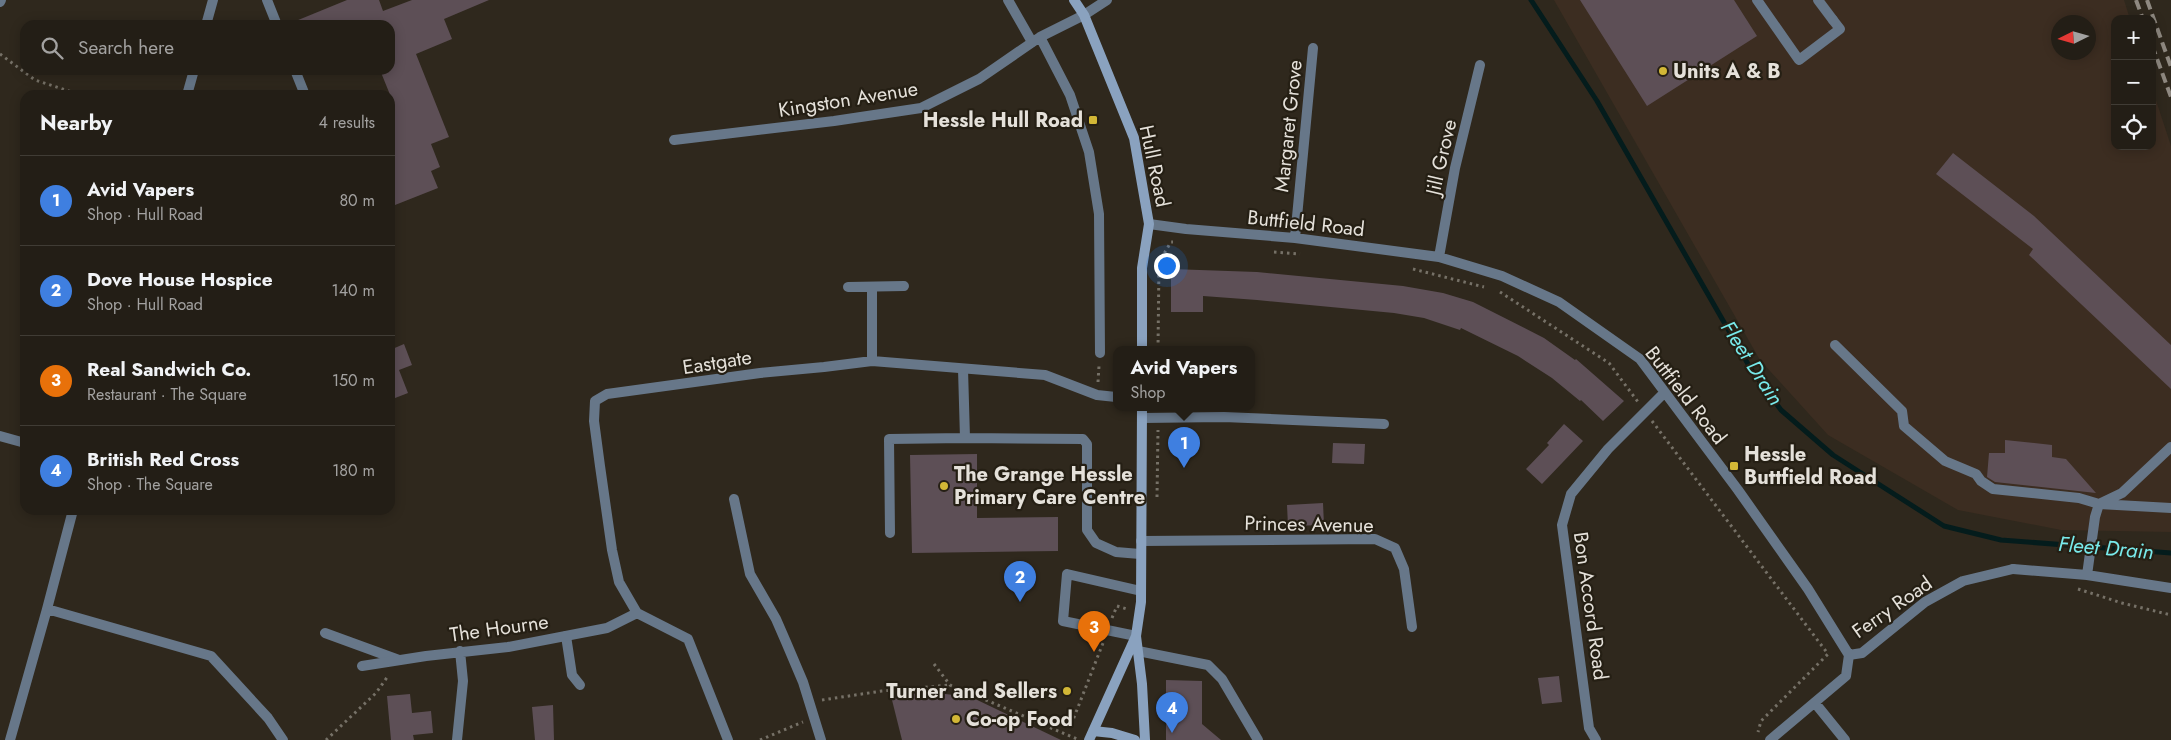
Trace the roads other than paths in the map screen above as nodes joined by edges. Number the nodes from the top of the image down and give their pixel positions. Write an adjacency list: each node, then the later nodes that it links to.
1 (213, 0): 9 (street)
2 (267, 0): 10 (street)
3 (1008, 0): 11 (street)
4 (1074, 0): 8 (street, Hull Road)
5 (1107, 0): 8 (street, Kingston Avenue)
6 (1757, 0): 7 (street)
7 (1818, 0)
8 (1084, 15): 11 (street, Kingston Avenue); 19 (street, Hull Road)
9 (207, 20)
10 (275, 20)
11 (1036, 40): 18 (street, Kingston Avenue); 27 (street)
12 (1313, 48): 20 (street, Margaret Grove)
13 (1480, 65): 21 (street, Jill Grove)
14 (193, 75): 16 (street)
15 (297, 75): 17 (street)
16 (188, 90)
17 (303, 90)
18 (674, 140)
19 (1149, 224): 20 (street, Buttfield Road); 26 (street, Hull Road)
20 (1295, 238): 21 (street, Buttfield Road)
21 (1438, 257): 30 (street, Buttfield Road)
22 (904, 286): 24 (street)
23 (848, 287): 24 (street)
24 (872, 288): 28 (street)
25 (1835, 345): 40 (street)
26 (1142, 346)
27 (1100, 352)
28 (872, 361): 29 (street, Eastgate); 50 (street, Eastgate)
29 (964, 369): 31 (street, Eastgate); 36 (street)
30 (1664, 393): 57 (street, Buttfield Road); 71 (street, Bon Accord Road)
31 (1113, 398)
32 (1142, 411): 33 (street)
33 (1142, 418): 34 (street); 44 (street)
34 (1384, 424)
35 (0, 436): 37 (street)
36 (964, 438): 43 (street); 45 (street)
37 (20, 442)
38 (2171, 447): 40 (street)
39 (734, 499): 67 (street)
40 (2099, 504): 41 (street); 46 (street)
41 (2171, 508)
42 (71, 515): 49 (street)
43 (890, 533)
44 (1141, 540): 45 (street); 51 (street, Princes Avenue)
45 (1140, 554): 48 (street)
46 (2087, 575): 47 (street, Ferry Road); 57 (street, Ferry Road)
47 (2171, 588)
48 (1141, 591): 54 (street); 54 (street)
49 (47, 609): 63 (street); 64 (street)
50 (637, 613): 53 (street, The Hourne); 66 (street)
51 (1412, 627)
52 (325, 633): 58 (street)
53 (566, 636): 55 (street, The Hourne); 60 (street)
54 (1136, 636): 56 (street); 62 (street)
55 (460, 651): 58 (street, The Hourne); 65 (street)
56 (1138, 651): 69 (street); 70 (street)
57 (1849, 655): 61 (street, Ferry Road)
58 (399, 660): 59 (street, The Hourne)
59 (362, 666)
60 (580, 685)
61 (1816, 703): 72 (street, Ferry Road); 73 (street)
62 (1091, 735): 68 (street)
63 (10, 740)
64 (283, 740)
65 (457, 740)
66 (728, 740)
67 (821, 740)
68 (1135, 740)
69 (1145, 740)
70 (1258, 740)
71 (1596, 740)
72 (1770, 740)
73 (1845, 740)

